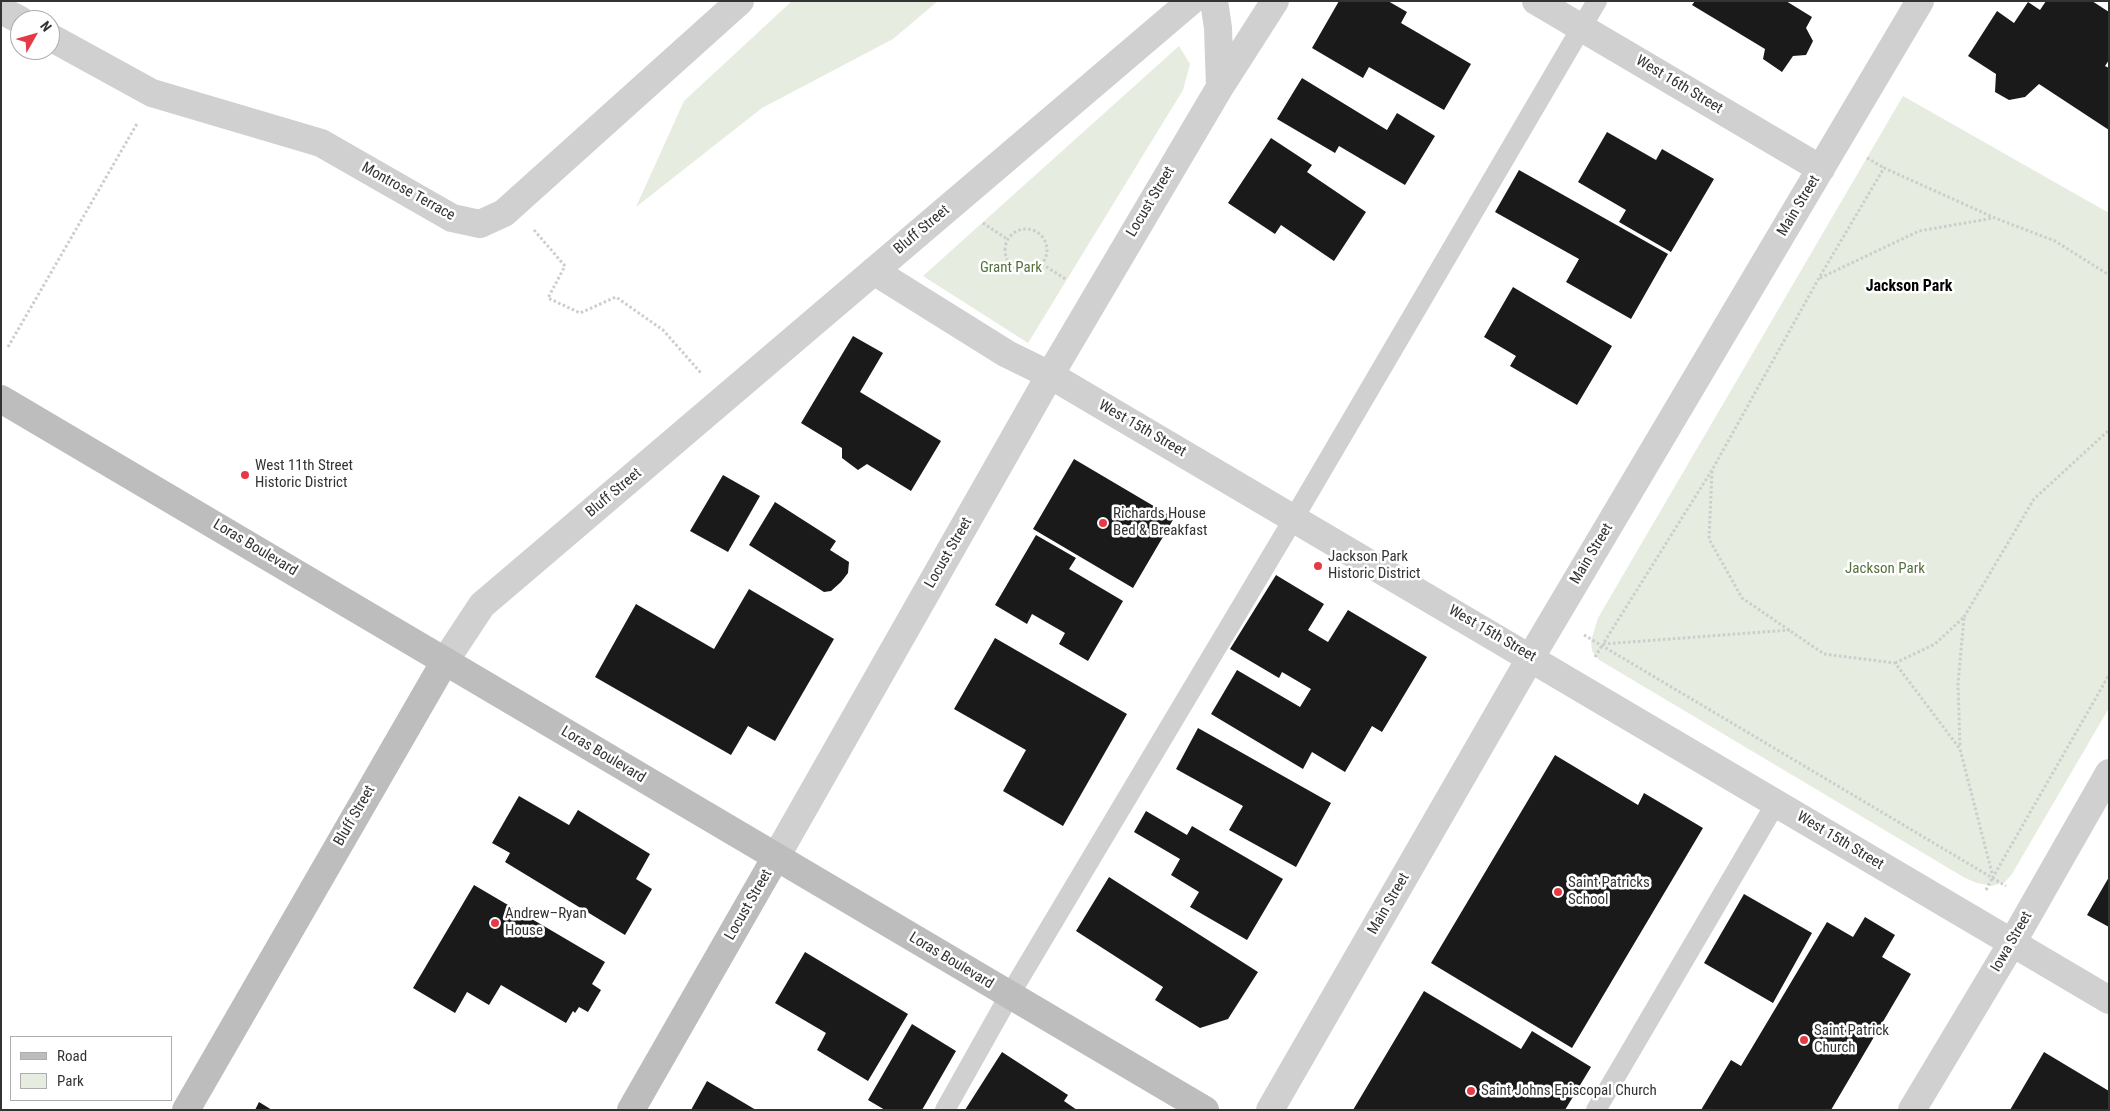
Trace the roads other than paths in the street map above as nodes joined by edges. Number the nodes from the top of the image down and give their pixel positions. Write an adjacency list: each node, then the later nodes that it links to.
1 (740, 1): 9 (street, Montrose Terrace)
2 (1191, 1): 12 (street, Bluff Street)
3 (1214, 1): 10 (street)
4 (1275, 1): 10 (street, Locust Street)
5 (1536, 1): 8 (street, West 16th Street)
6 (1597, 1): 8 (lane)
7 (1920, 1): 11 (street, Main Street)
8 (1581, 28): 11 (street, West 16th Street); 15 (lane)
9 (60, 42)
10 (1220, 87): 13 (street, Locust Street)
11 (1821, 169): 16 (street, Main Street)
12 (874, 271): 13 (street, West 15th Street); 17 (street, Bluff Street)
13 (1050, 375): 15 (street, West 15th Street); 20 (street, Locust Street)
14 (1, 398): 17 (main road, Loras Boulevard)
15 (1294, 518): 16 (street, West 15th Street); 22 (lane)
16 (1531, 657): 19 (street, West 15th Street); 28 (street, Main Street)
17 (445, 661): 20 (main road, Loras Boulevard); 24 (main road, Bluff Street)
18 (2109, 773): 21 (street, Iowa Street)
19 (1776, 803): 21 (street, West 15th Street); 29 (lane)
20 (776, 857): 22 (main road, Loras Boulevard); 25 (main road, Locust Street)
21 (2012, 943): 23 (street, West 15th Street); 30 (street, Iowa Street)
22 (1009, 996): 26 (lane); 27 (main road, Loras Boulevard)
23 (2109, 1000)
24 (186, 1110)
25 (631, 1110)
26 (945, 1110)
27 (1205, 1110)
28 (1270, 1110)
29 (1596, 1110)
30 (1912, 1110)

